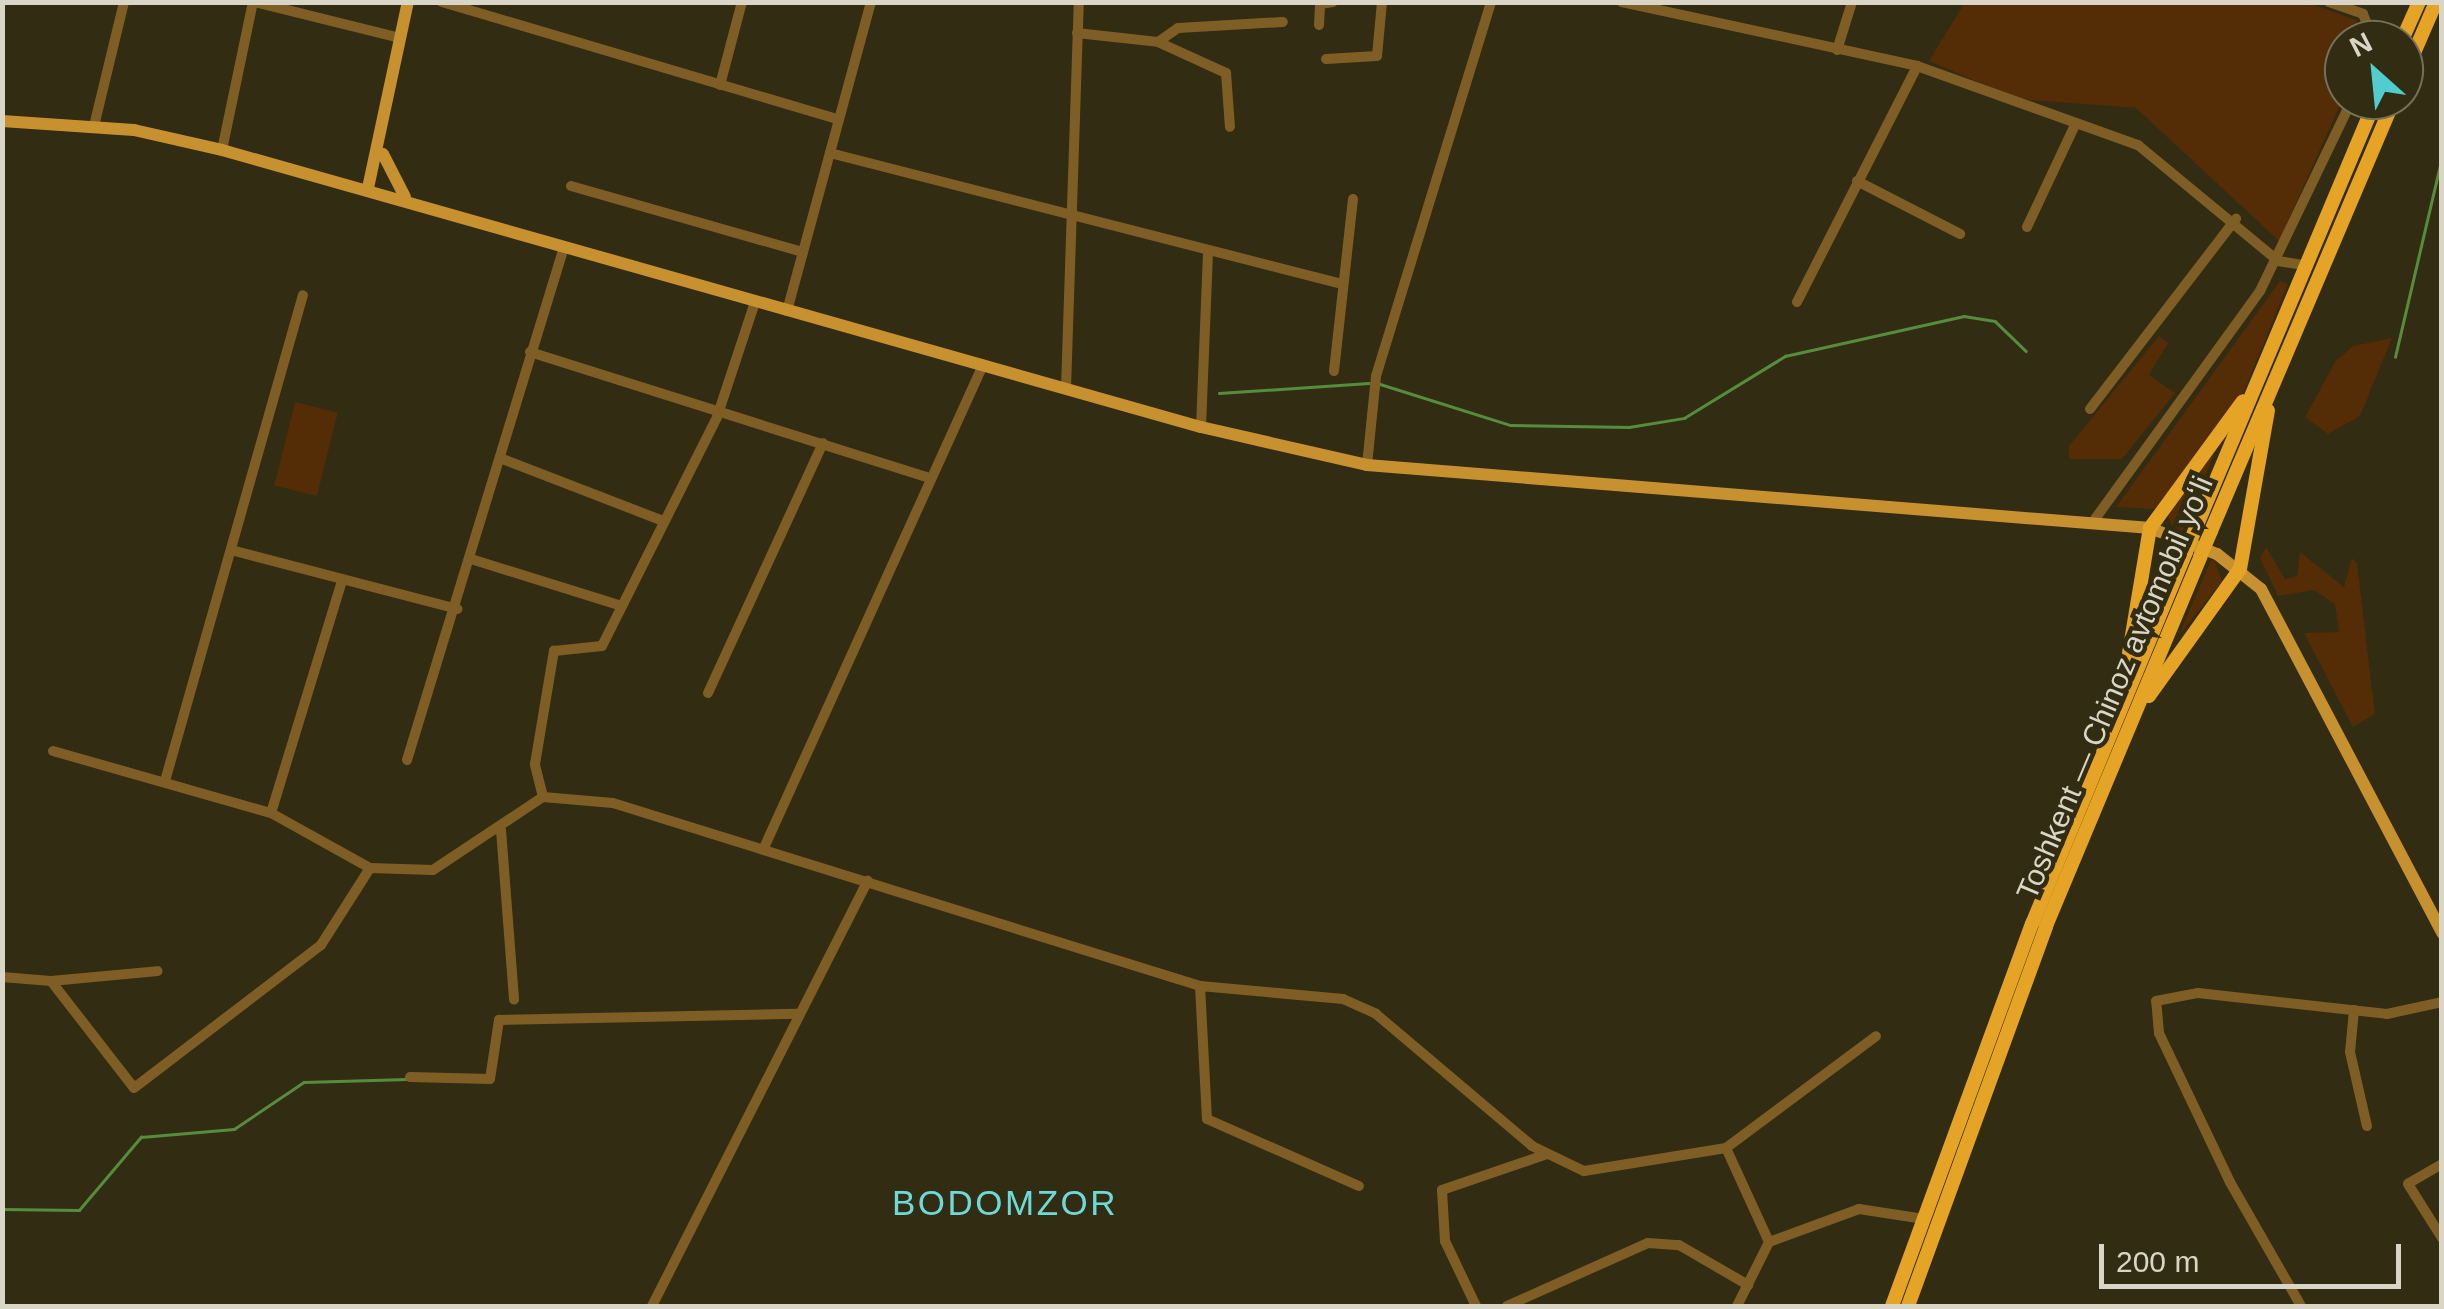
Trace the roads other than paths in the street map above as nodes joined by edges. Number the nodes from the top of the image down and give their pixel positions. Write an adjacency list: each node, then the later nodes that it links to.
1 (124, 2): 33 (street)
2 (254, 2): 21 (street); 36 (street)
3 (408, 2): 21 (main road)
4 (442, 2): 26 (street)
5 (742, 2): 26 (street)
6 (871, 2): 27 (street)
7 (1079, 2): 20 (street)
8 (1333, 2): 18 (street)
9 (1382, 2): 24 (street)
10 (1490, 2): 67 (street)
11 (1622, 2): 15 (street)
12 (1852, 2): 23 (street)
13 (2330, 2): 16 (street)
14 (2436, 2): 19 (highway)
15 (1642, 5): 23 (street)
16 (2350, 6)
17 (1283, 22): 22 (street)
18 (1319, 25)
19 (2424, 30)
20 (1078, 34): 22 (street); 43 (street)
21 (401, 38): 35 (main road); 40 (main road)
22 (1158, 42): 34 (street)
23 (1836, 50): 25 (street)
24 (1326, 59)
25 (1917, 66): 32 (street); 38 (street)
26 (720, 85): 27 (street)
27 (838, 120): 37 (street)
28 (2343, 120): 50 (street)
29 (2368, 120): 51 (highway, Toshkent — Chinoz avtomobil yoʻli)
30 (2385, 120): 60 (highway, Toshkent — Chinoz avtomobil yoʻli)
31 (2, 122): 33 (main road)
32 (2076, 124): 44 (street); 45 (street)
33 (94, 126): 36 (main road)
34 (1230, 127)
35 (382, 147): 40 (main road); 41 (main road)
36 (222, 150): 40 (main road)
37 (830, 154): 43 (street); 49 (street)
38 (1858, 181): 46 (street); 55 (street)
39 (572, 186): 49 (street)
40 (368, 188): 41 (main road)
41 (407, 199): 47 (main road)
42 (1353, 199): 52 (street)
43 (1070, 214): 48 (street); 61 (street)
44 (2236, 219): 50 (street); 62 (street)
45 (2027, 226)
46 (1960, 234)
47 (564, 248): 54 (main road); 57 (street)
48 (1208, 250): 52 (street); 64 (street)
49 (803, 252): 56 (street)
50 (2278, 261): 51 (street); 69 (street)
51 (2308, 266): 60 (highway, Toshkent — Chinoz avtomobil yoʻli)
52 (1342, 284): 59 (street)
53 (302, 295): 72 (street)
54 (755, 302): 56 (main road); 63 (street)
55 (1798, 302)
56 (787, 311): 58 (main road)
57 (530, 352): 63 (street); 66 (street)
58 (984, 364): 61 (main road); 68 (street)
59 (1334, 371)
60 (2268, 376): 71 (highway); 73 (highway, Toshkent — Chinoz avtomobil yoʻli, bridge); 75 (highway)
61 (1066, 388): 64 (main road)
62 (2090, 409)
63 (717, 417): 65 (street); 70 (street)
64 (1201, 427): 67 (main road)
65 (824, 444): 68 (street); 79 (street)
66 (500, 458): 70 (street); 74 (street)
67 (1367, 465): 69 (main road)
68 (930, 478): 88 (street)
69 (2095, 519): 71 (main road)
70 (663, 521): 77 (street)
71 (2150, 528): 75 (main road); 80 (highway)
72 (232, 550): 76 (street); 84 (street)
73 (2193, 554): 80 (highway, Toshkent — Chinoz avtomobil yoʻli); 81 (highway, Toshkent — Chinoz avtomobil yoʻli)
74 (471, 559): 77 (street); 78 (street)
75 (2242, 562): 81 (highway); 91 (main road)
76 (342, 581): 78 (street); 86 (street)
77 (622, 606): 85 (street)
78 (457, 609): 83 (street)
79 (708, 693)
80 (2112, 726): 107 (highway, Toshkent — Chinoz avtomobil yoʻli)
81 (2127, 730): 116 (highway, Toshkent — Chinoz avtomobil yoʻli)
82 (53, 752): 84 (street)
83 (407, 760)
84 (165, 780): 86 (street)
85 (543, 798): 87 (street); 88 (street)
86 (272, 813): 89 (street)
87 (501, 830): 89 (street); 96 (street)
88 (764, 850): 90 (street)
89 (370, 868): 94 (street)
90 (868, 881): 95 (street); 99 (street)
91 (2442, 933)
92 (158, 971): 94 (street)
93 (2, 977): 94 (street)
94 (51, 980)
95 (1200, 986): 104 (street); 106 (street)
96 (514, 1000)
97 (2442, 1002): 98 (street)
98 (2354, 1010): 102 (street); 117 (street)
99 (797, 1014): 101 (street); 111 (street)
100 (1876, 1036): 103 (street)
101 (410, 1077)
102 (2367, 1126)
103 (1726, 1148): 104 (street); 109 (street)
104 (1547, 1154): 112 (street)
105 (2442, 1164): 108 (street)
106 (1359, 1186)
107 (1924, 1219): 109 (street); 115 (highway, Toshkent — Chinoz avtomobil yoʻli)
108 (2442, 1238)
109 (1769, 1242): 110 (street)
110 (1748, 1284): 113 (street); 114 (street)
111 (652, 1306)
112 (1476, 1306)
113 (1506, 1306)
114 (1736, 1306)
115 (1892, 1306)
116 (1908, 1306)
117 (2301, 1306)

